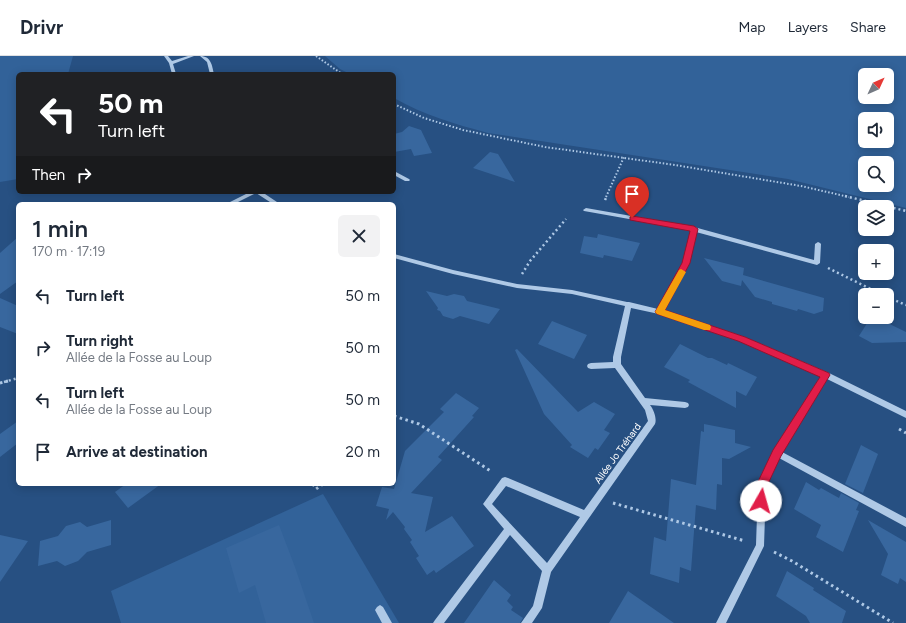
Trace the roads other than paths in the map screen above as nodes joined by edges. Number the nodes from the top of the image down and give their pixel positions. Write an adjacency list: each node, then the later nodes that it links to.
1 (166, 56): 4 (street)
2 (192, 56): 4 (street)
3 (202, 56): 6 (street)
4 (171, 63): 5 (street)
5 (173, 72)
6 (212, 72)
7 (396, 174): 8 (street)
8 (407, 180)
9 (252, 194): 11 (street)
10 (260, 194): 12 (street)
11 (234, 202)
12 (274, 202)
13 (586, 210): 14 (street)
14 (694, 229): 15 (street); 18 (street)
15 (818, 244)
16 (396, 258): 17 (street)
17 (630, 304): 18 (street); 19 (street)
18 (660, 312): 21 (street)
19 (617, 365): 20 (street); 22 (street, Allée Jo Tréhard)
20 (591, 366)
21 (826, 375): 24 (street); 25 (street)
22 (643, 401): 23 (street); 26 (street, Allée Jo Tréhard)
23 (685, 405)
24 (906, 415)
25 (777, 453): 27 (street); 34 (street)
26 (586, 515): 28 (street); 29 (street, Allée Jo Tréhard)
27 (906, 523)
28 (510, 529): 29 (street); 32 (street)
29 (547, 570): 33 (street, Allée Jo Tréhard)
30 (380, 610): 31 (street)
31 (387, 623)
32 (438, 623)
33 (526, 623)
34 (720, 623)

